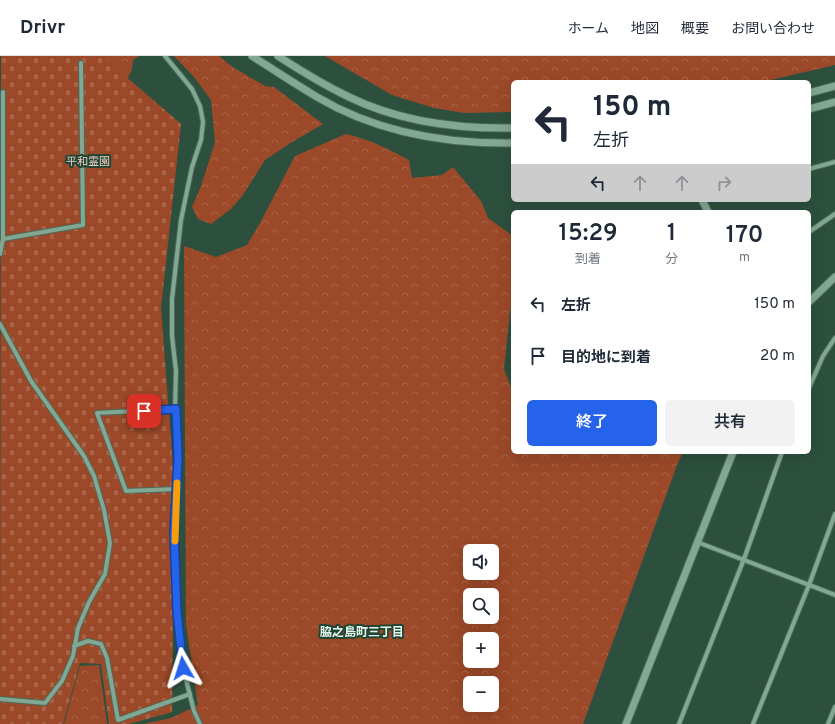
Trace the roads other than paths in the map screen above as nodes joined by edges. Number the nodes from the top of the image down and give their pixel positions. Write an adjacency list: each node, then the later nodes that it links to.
1 (165, 56): 23 (street)
2 (252, 56): 11 (street)
3 (278, 56): 10 (street)
4 (81, 64): 16 (street)
5 (835, 86): 7 (street)
6 (3, 92): 16 (street)
7 (811, 92)
8 (835, 102): 9 (street)
9 (811, 108)
10 (511, 128)
11 (511, 143)
12 (835, 162): 13 (street)
13 (811, 168)
14 (835, 214): 15 (street)
15 (811, 231)
16 (2, 240): 17 (street)
17 (0, 254)
18 (835, 277): 19 (street)
19 (811, 300)
20 (0, 324): 32 (street)
21 (835, 338): 22 (street)
22 (811, 383)
23 (176, 409): 26 (street); 26 (street)
24 (732, 454): 28 (street)
25 (781, 454): 29 (street)
26 (177, 489): 33 (street)
27 (835, 514): 30 (street)
28 (697, 542): 29 (street); 37 (street)
29 (744, 559): 30 (street); 38 (street)
30 (808, 585): 31 (street); 39 (street)
31 (835, 595)
32 (74, 646): 33 (street); 34 (street)
33 (190, 694): 36 (street)
34 (0, 699)
35 (835, 707): 40 (street)
36 (200, 724)
37 (626, 724)
38 (679, 724)
39 (753, 724)
40 (828, 724)

